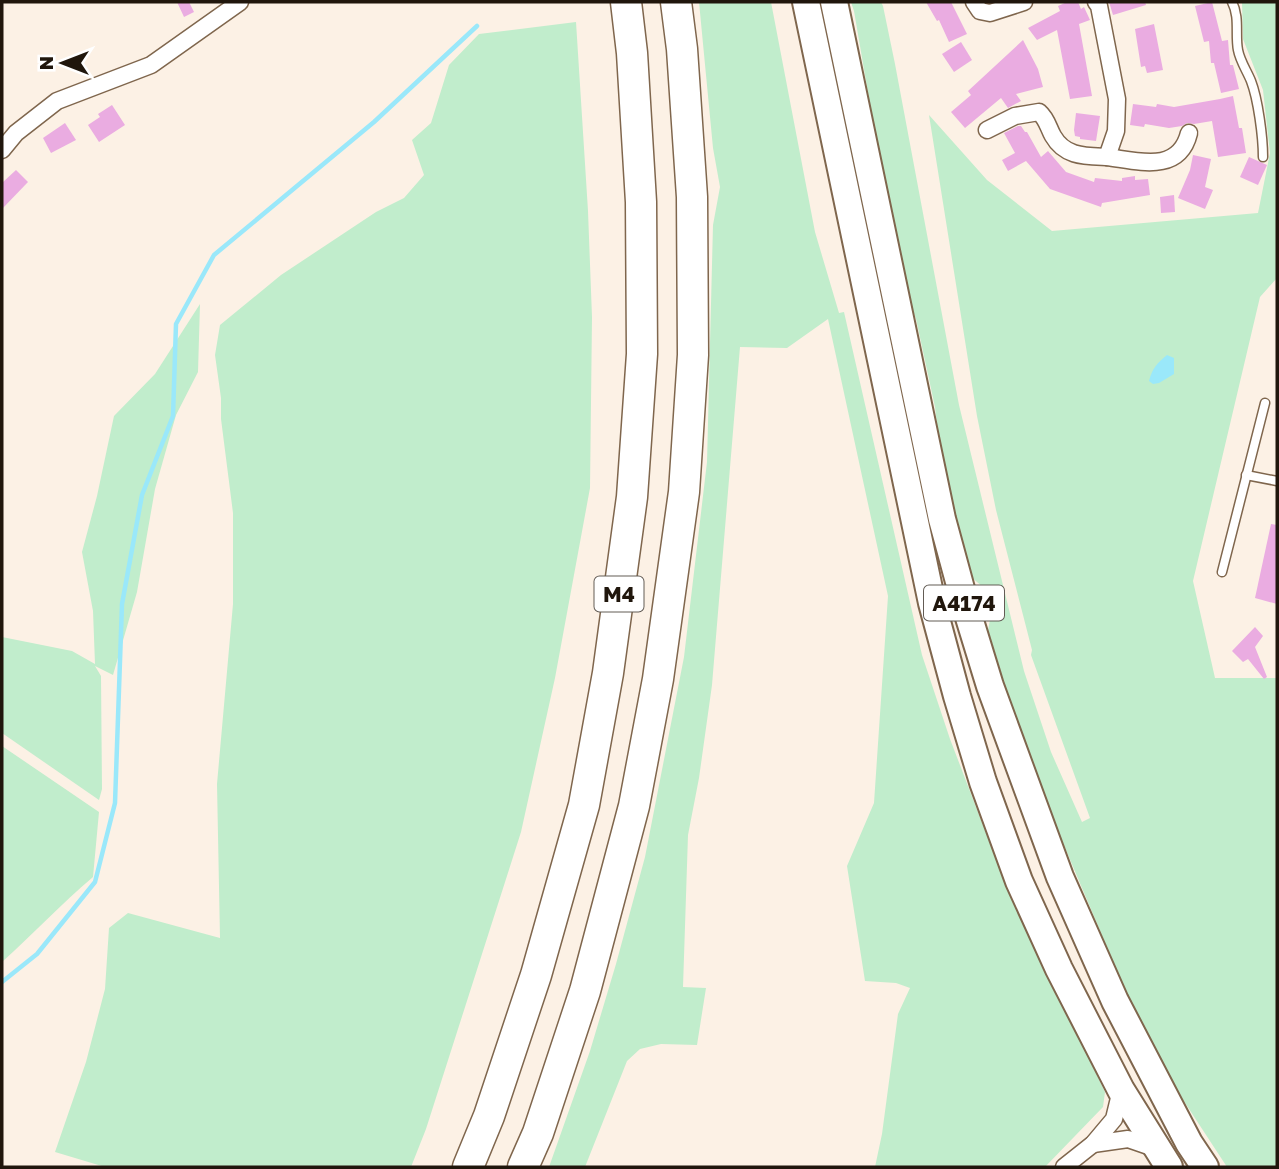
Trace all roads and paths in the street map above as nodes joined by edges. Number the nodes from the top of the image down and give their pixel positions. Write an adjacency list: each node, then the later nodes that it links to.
1 (240, 2): 12 (street)
2 (626, 2): 22 (highway, M4)
3 (676, 2): 23 (highway, M4)
4 (806, 2): 19 (highway, A4174)
5 (834, 2): 25 (highway, A4174)
6 (974, 2): 7 (street)
7 (1024, 2)
8 (1096, 2): 13 (street)
9 (1232, 2): 14 (lane)
10 (987, 130): 13 (street)
11 (1189, 133): 13 (street)
12 (2, 150)
13 (1107, 157)
14 (1263, 157)
15 (1265, 403): 16 (lane)
16 (1247, 475): 17 (lane); 18 (lane)
17 (1277, 481)
18 (1222, 572)
19 (1121, 1090): 20 (street); 21 (highway, A4174)
20 (1093, 1144): 21 (street); 24 (street)
21 (1164, 1159)
22 (468, 1167)
23 (523, 1167)
24 (1064, 1167)
25 (1205, 1167)

